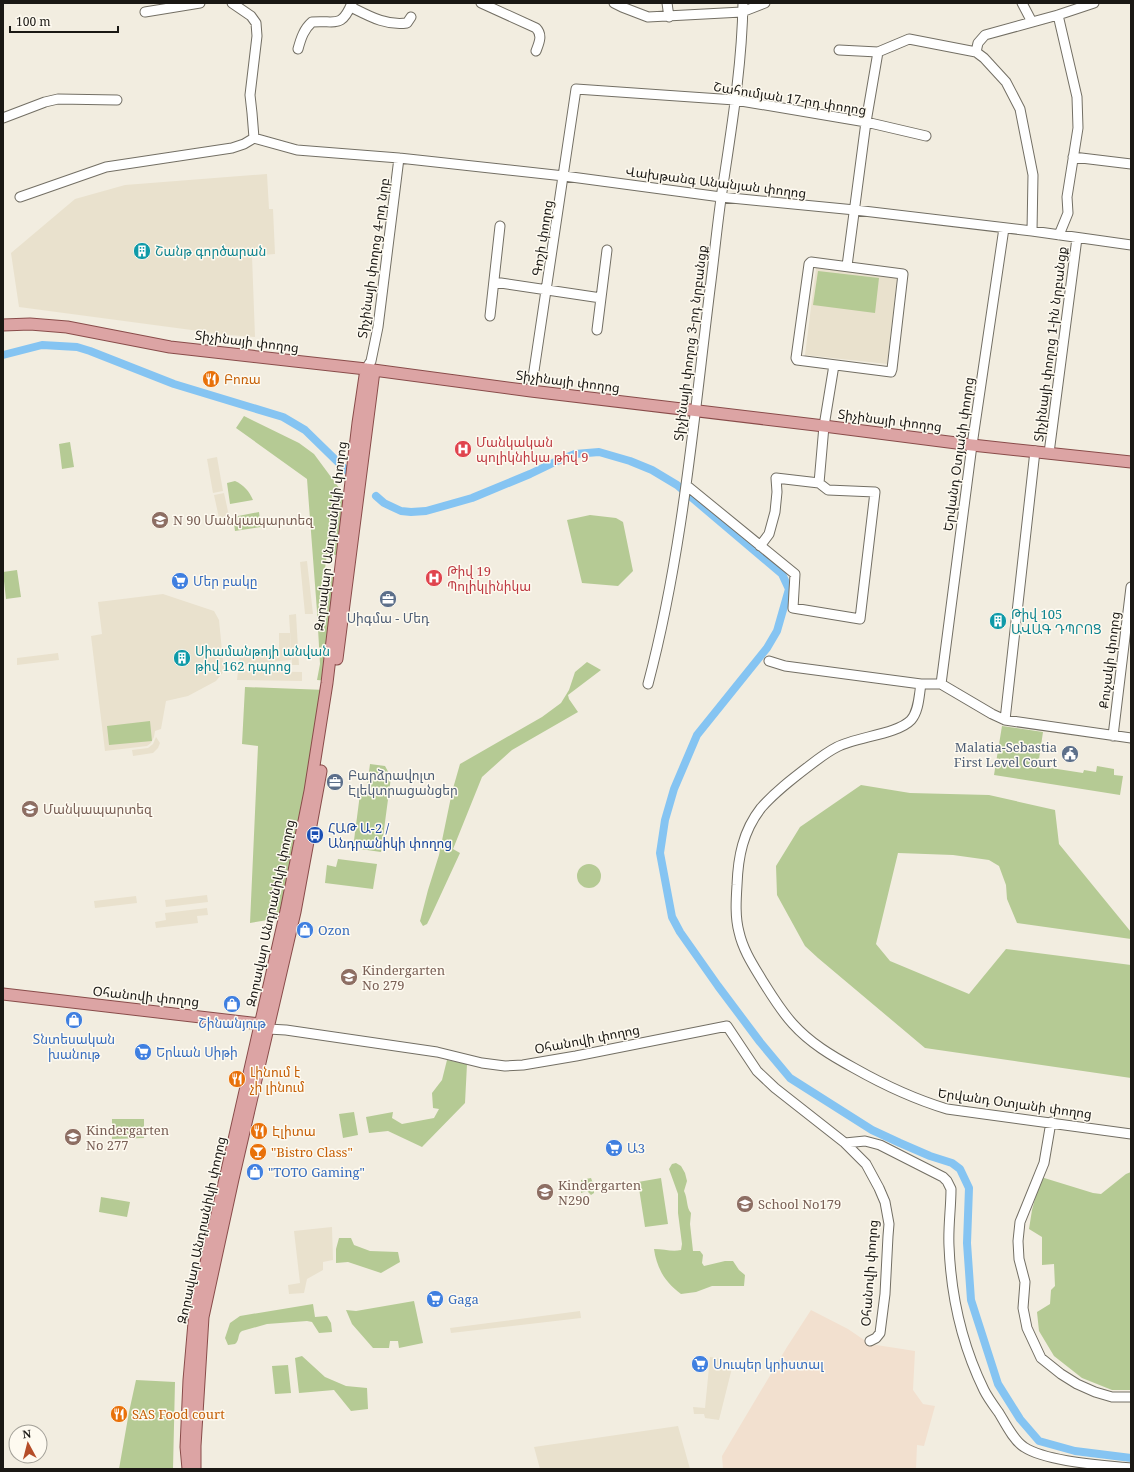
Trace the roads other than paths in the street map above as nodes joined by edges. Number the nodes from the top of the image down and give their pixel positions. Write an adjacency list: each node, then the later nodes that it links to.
1 (200, 3): 12 (street)
2 (232, 3): 29 (street)
3 (614, 3): 16 (street)
4 (667, 3): 16 (street)
5 (725, 3): 13 (street)
6 (765, 3): 11 (street)
7 (1022, 3): 17 (street)
8 (1094, 3): 14 (street)
9 (487, 4): 20 (street)
10 (351, 5): 15 (street); 18 (street)
11 (742, 8): 13 (street); 25 (street, Տիչինայի փողոց 3-րդ նրբանցք)
12 (145, 12)
13 (725, 13): 16 (street)
14 (1058, 15): 17 (street); 30 (street)
15 (411, 17)
16 (669, 17)
17 (1032, 22): 22 (street)
18 (298, 49)
19 (839, 50): 21 (street)
20 (536, 51)
21 (878, 52): 22 (street); 27 (street)
22 (976, 52): 39 (street)
23 (576, 89): 25 (street, Շահումյան 17-րդ փողոց); 33 (street, Գոշի փողոց)
24 (117, 100): 26 (street)
25 (735, 100): 27 (street, Շահումյան 17-րդ փողոց); 35 (street, Տիչինայի փողոց 3-րդ նրբանցք)
26 (3, 118)
27 (866, 122): 28 (street, Շահումյան 17-րդ փողոց); 36 (street)
28 (926, 136)
29 (254, 138): 31 (street, Վախթանգ Անանյան փողոց); 34 (street)
30 (1073, 157): 32 (street); 40 (street)
31 (399, 158): 33 (street, Վախթանգ Անանյան փողոց); 52 (street, Տիչինայի փողոց 4-րդ նրբ)
32 (1131, 164)
33 (564, 176): 35 (street, Վախթանգ Անանյան փողոց); 46 (street, Գոշի փողոց)
34 (20, 197)
35 (721, 197): 36 (street, Վախթանգ Անանյան փողոց); 54 (street, Տիչինայի փողոց 3-րդ նրբանցք)
36 (855, 210): 38 (street, Վախթանգ Անանյան փողոց); 44 (street)
37 (500, 226): 45 (street)
38 (1004, 228): 39 (street, Վախթանգ Անանյան փողոց); 56 (street, Երվանդ Օտյանի փողոց)
39 (1032, 231): 40 (street, Վախթանգ Անանյան փողոց)
40 (1059, 234): 41 (street, Վախթանգ Անանյան փողոց)
41 (1077, 238): 42 (street, Վախթանգ Անանյան փողոց); 58 (street, Տիչինայի փողոց 1-ին նրբանցք)
42 (1131, 245)
43 (607, 250): 47 (street)
44 (847, 266): 51 (street); 51 (street)
45 (494, 282): 46 (street); 48 (street)
46 (547, 291): 47 (street); 53 (street, Գոշի փողոց)
47 (601, 298): 50 (street)
48 (490, 316)
49 (3, 325): 52 (main road, Տիչինայի փողոց)
50 (597, 330)
51 (834, 365): 55 (street)
52 (371, 367): 53 (main road, Տիչինայի փողոց); 73 (main road, Զորավար Անդրանիկի փողոց)
53 (531, 391): 54 (main road, Տիչինայի փողոց)
54 (694, 410): 55 (main road, Տիչինայի փողոց); 61 (street, Տիչինայի փողոց 3-րդ նրբանցք)
55 (824, 426): 56 (main road, Տիչինայի փողոց); 60 (street)
56 (972, 445): 57 (main road, Տիչինայի փողոց); 67 (street, Երվանդ Օտյանի փողոց)
57 (1035, 451): 58 (main road, Տիչինայի փողոց); 68 (street)
58 (1049, 453): 59 (main road, Տիչինայի փողոց)
59 (1131, 462)
60 (819, 483): 62 (street); 62 (street)
61 (686, 485): 62 (street); 65 (street, Տիչինայի փողոց 3-րդ նրբանցք)
62 (760, 546)
63 (1131, 587): 69 (street, Քուչակի փողոց)
64 (769, 662): 66 (street)
65 (648, 684)
66 (921, 684): 67 (street); 74 (street, Երվանդ Օտյանի փողոց)
67 (941, 684): 68 (street)
68 (1005, 720): 69 (street)
69 (1113, 736): 70 (street)
70 (1131, 738)
71 (3, 994): 73 (main road, Օհանովի փողոց)
72 (3, 998): 73 (main road, Օհանովի փողոց)
73 (265, 1026): 76 (street, Օհանովի փողոց); 81 (main road, Զորավար Անդրանիկի փողոց); 82 (main road, Զորավար Անդրանիկի փողոց)
74 (1051, 1122): 75 (street, Երվանդ Օտյանի փողոց); 78 (street)
75 (1131, 1134)
76 (844, 1143): 77 (street, Օհանովի փողոց); 79 (street)
77 (870, 1341)
78 (1131, 1397)
79 (1082, 1466): 80 (street)
80 (1131, 1468)
81 (188, 1469)
82 (195, 1469)

